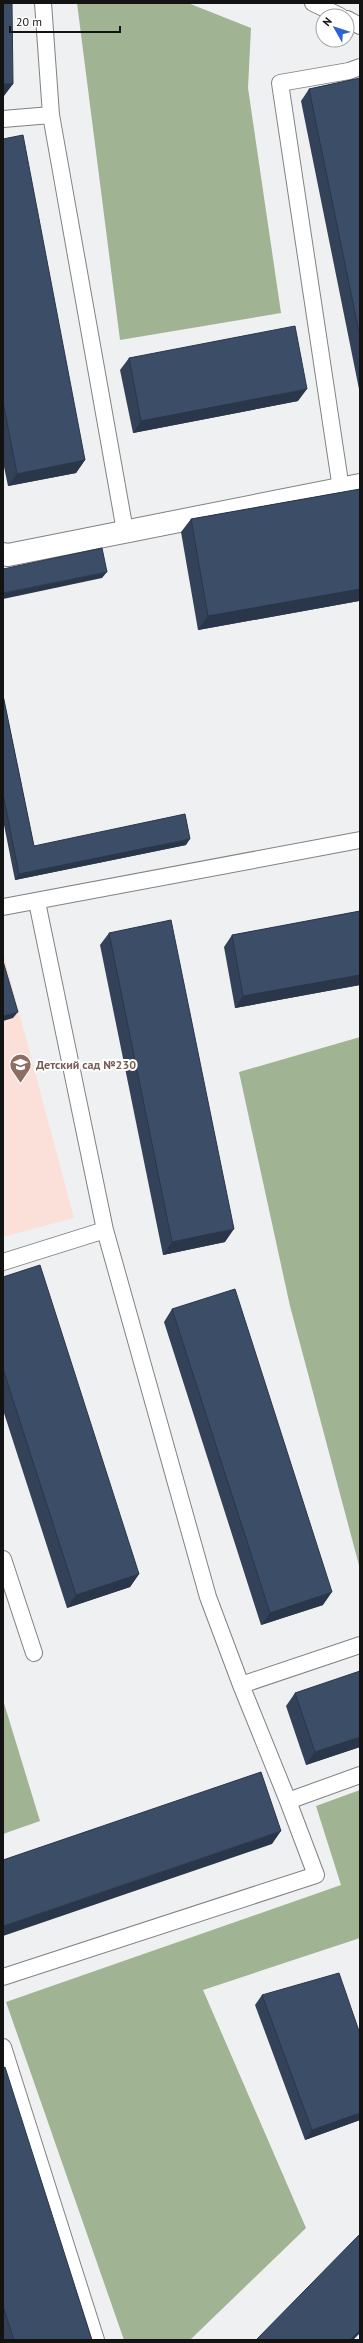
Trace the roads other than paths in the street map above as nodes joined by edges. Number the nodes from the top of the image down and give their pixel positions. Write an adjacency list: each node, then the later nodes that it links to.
1 (43, 3): 5 (lane)
2 (313, 3): 3 (lane)
3 (323, 8)
4 (360, 67): 7 (lane)
5 (51, 115): 6 (lane); 8 (lane)
6 (3, 119)
7 (350, 487): 8 (street)
8 (125, 531): 9 (street)
9 (3, 554)
10 (360, 840): 11 (lane)
11 (36, 902): 12 (lane); 13 (lane)
12 (3, 908)
13 (105, 1230): 14 (lane); 18 (lane)
14 (3, 1262)
15 (3, 1558): 17 (lane)
16 (360, 1645): 18 (lane)
17 (34, 1653)
18 (241, 1685): 20 (lane)
19 (360, 1775): 20 (lane)
20 (288, 1801): 21 (lane)
21 (3, 1977)
22 (3, 2047): 23 (lane)
23 (96, 2340)

